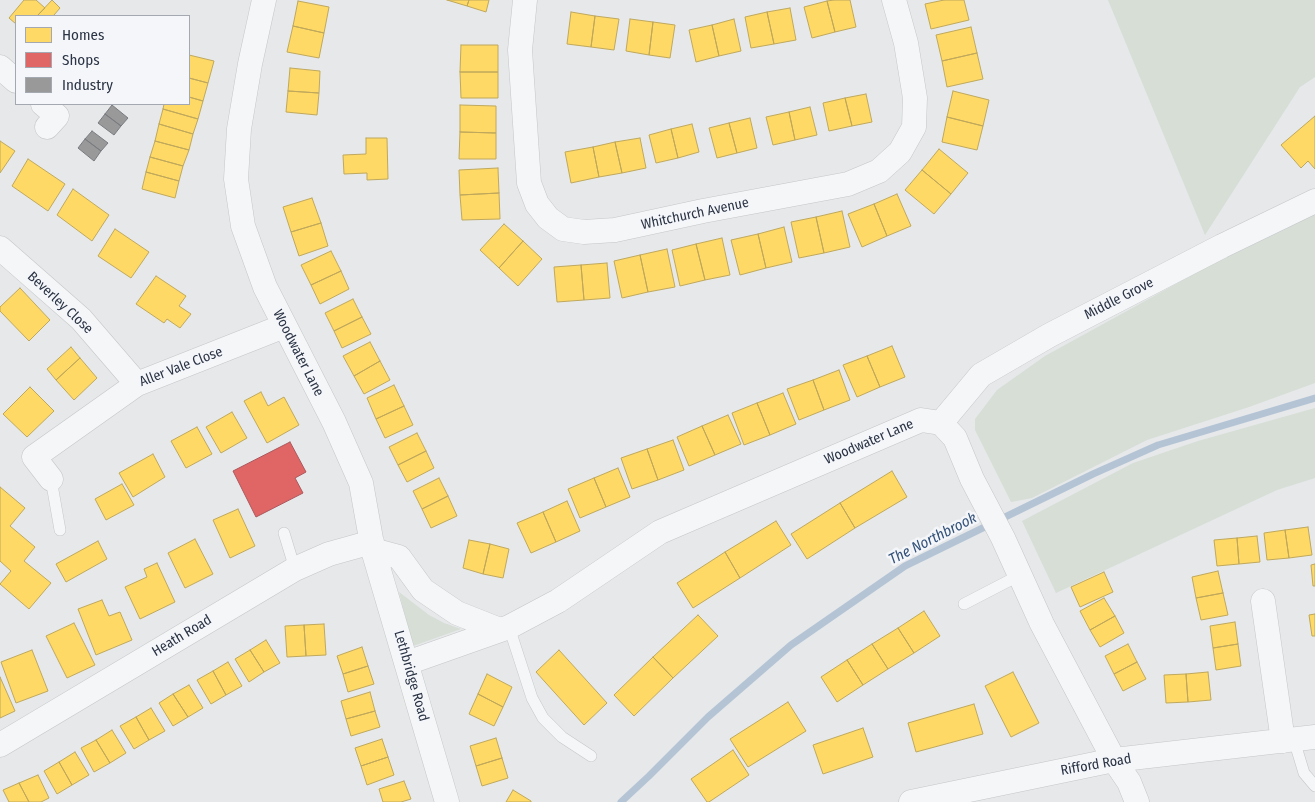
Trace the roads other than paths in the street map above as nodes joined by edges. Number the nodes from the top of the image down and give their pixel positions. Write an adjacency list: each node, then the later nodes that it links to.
1 (264, 0): 8 (street, Woodwater Lane)
2 (526, 0): 3 (street, Whitchurch Avenue)
3 (894, 0)
4 (0, 66): 5 (street)
5 (15, 80)
6 (1315, 201): 10 (street, Middle Grove)
7 (0, 248): 9 (street, Beverley Close)
8 (284, 326): 9 (street, Aller Vale Close); 14 (street, Woodwater Lane)
9 (136, 384): 11 (street, Aller Vale Close)
10 (941, 423): 16 (street); 19 (street, Woodwater Lane)
11 (50, 479): 12 (lane)
12 (60, 530)
13 (284, 533): 15 (lane)
14 (372, 546): 15 (street, Heath Road); 19 (street); 20 (street, Lethbridge Road)
15 (295, 569): 22 (street, Heath Road)
16 (1020, 575): 18 (lane); 24 (street)
17 (1263, 601): 21 (street)
18 (964, 604)
19 (504, 628): 20 (street, Woodwater Lane); 23 (lane)
20 (407, 663): 26 (street, Lethbridge Road)
21 (1297, 739): 24 (street, Rifford Road); 25 (lane)
22 (0, 745)
23 (591, 756)
24 (1114, 760): 27 (street, Rifford Road); 28 (street)
25 (1315, 786)
26 (447, 802)
27 (911, 802)
28 (1137, 802)

